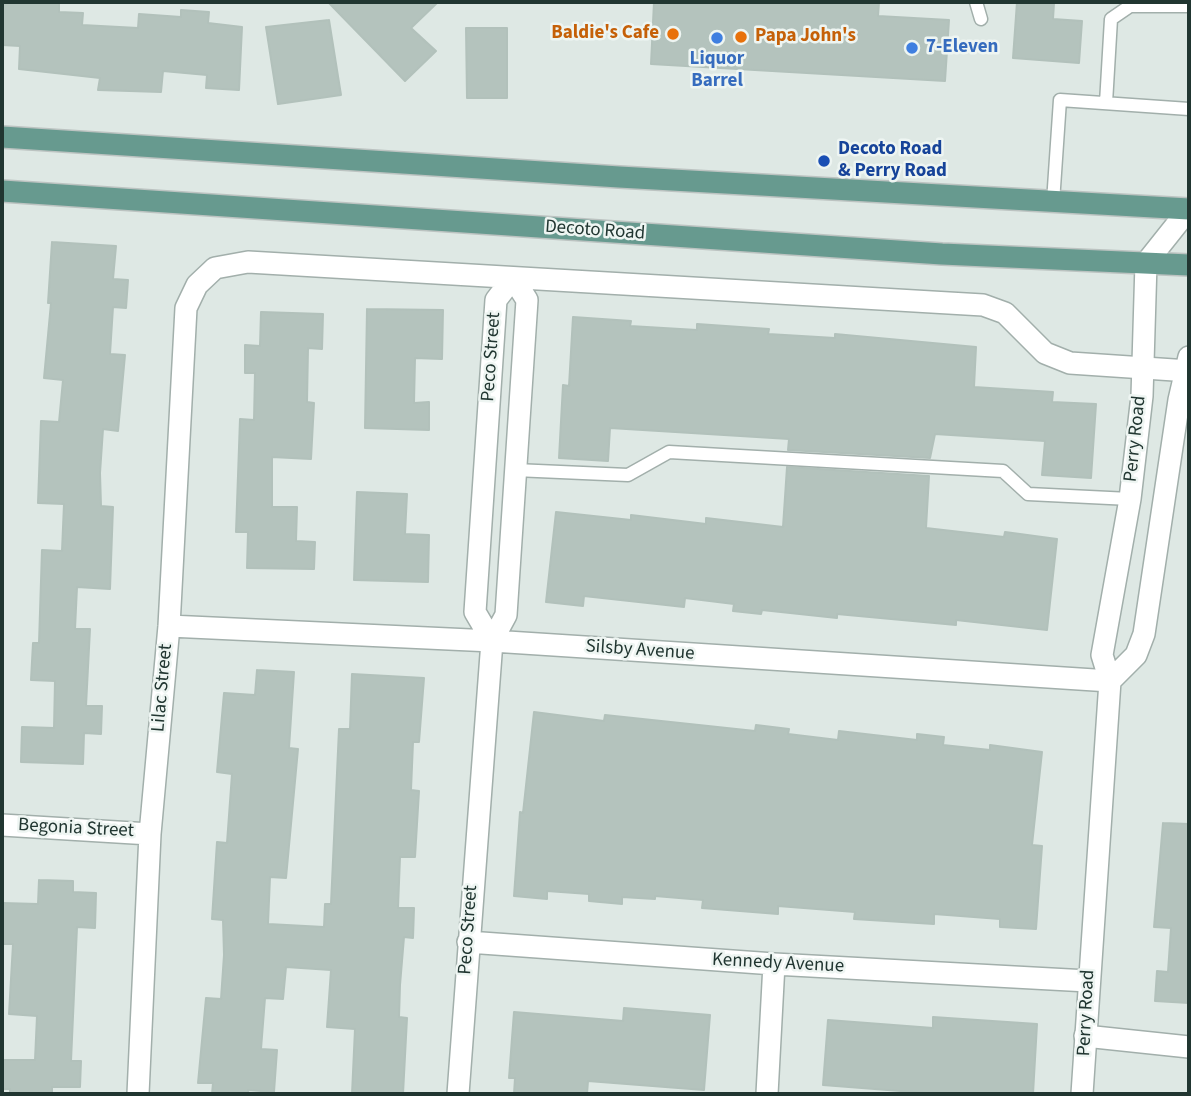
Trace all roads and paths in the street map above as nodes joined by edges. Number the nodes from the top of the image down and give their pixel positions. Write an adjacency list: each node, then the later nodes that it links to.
1 (976, 2): 3 (lane)
2 (1189, 6): 4 (lane)
3 (981, 19)
4 (1106, 103): 5 (lane); 8 (lane)
5 (1189, 108)
6 (2, 137): 8 (main road)
7 (2, 191): 11 (main road, Decoto Road)
8 (1053, 202): 10 (main road)
9 (1189, 203): 10 (street)
10 (1189, 209): 11 (street)
11 (1146, 263): 12 (main road, Decoto Road); 15 (street, Perry Road)
12 (1189, 265)
13 (513, 278): 15 (street); 16 (street, Peco Street); 18 (street, Lilac Street); 19 (street, Peco Street)
14 (1188, 366): 15 (street); 20 (street, Perry Road)
15 (1143, 368): 17 (street, Perry Road)
16 (515, 470): 17 (lane); 19 (street, Peco Street)
17 (1130, 499): 20 (street, Perry Road)
18 (169, 626): 19 (street, Silsby Avenue); 22 (street, Lilac Street)
19 (492, 641): 20 (street, Silsby Avenue); 23 (street, Peco Street)
20 (1110, 681): 25 (street, Perry Road)
21 (2, 825): 22 (street, Begonia Street)
22 (150, 834): 28 (street, Lilac Street)
23 (468, 943): 24 (street, Kennedy Avenue); 29 (street, Peco Street)
24 (774, 964): 25 (street, Kennedy Avenue); 30 (street)
25 (1088, 981): 26 (street, Perry Road)
26 (1085, 1036): 27 (street); 31 (street, Perry Road)
27 (1189, 1047)
28 (138, 1094)
29 (458, 1094)
30 (767, 1094)
31 (1082, 1094)

